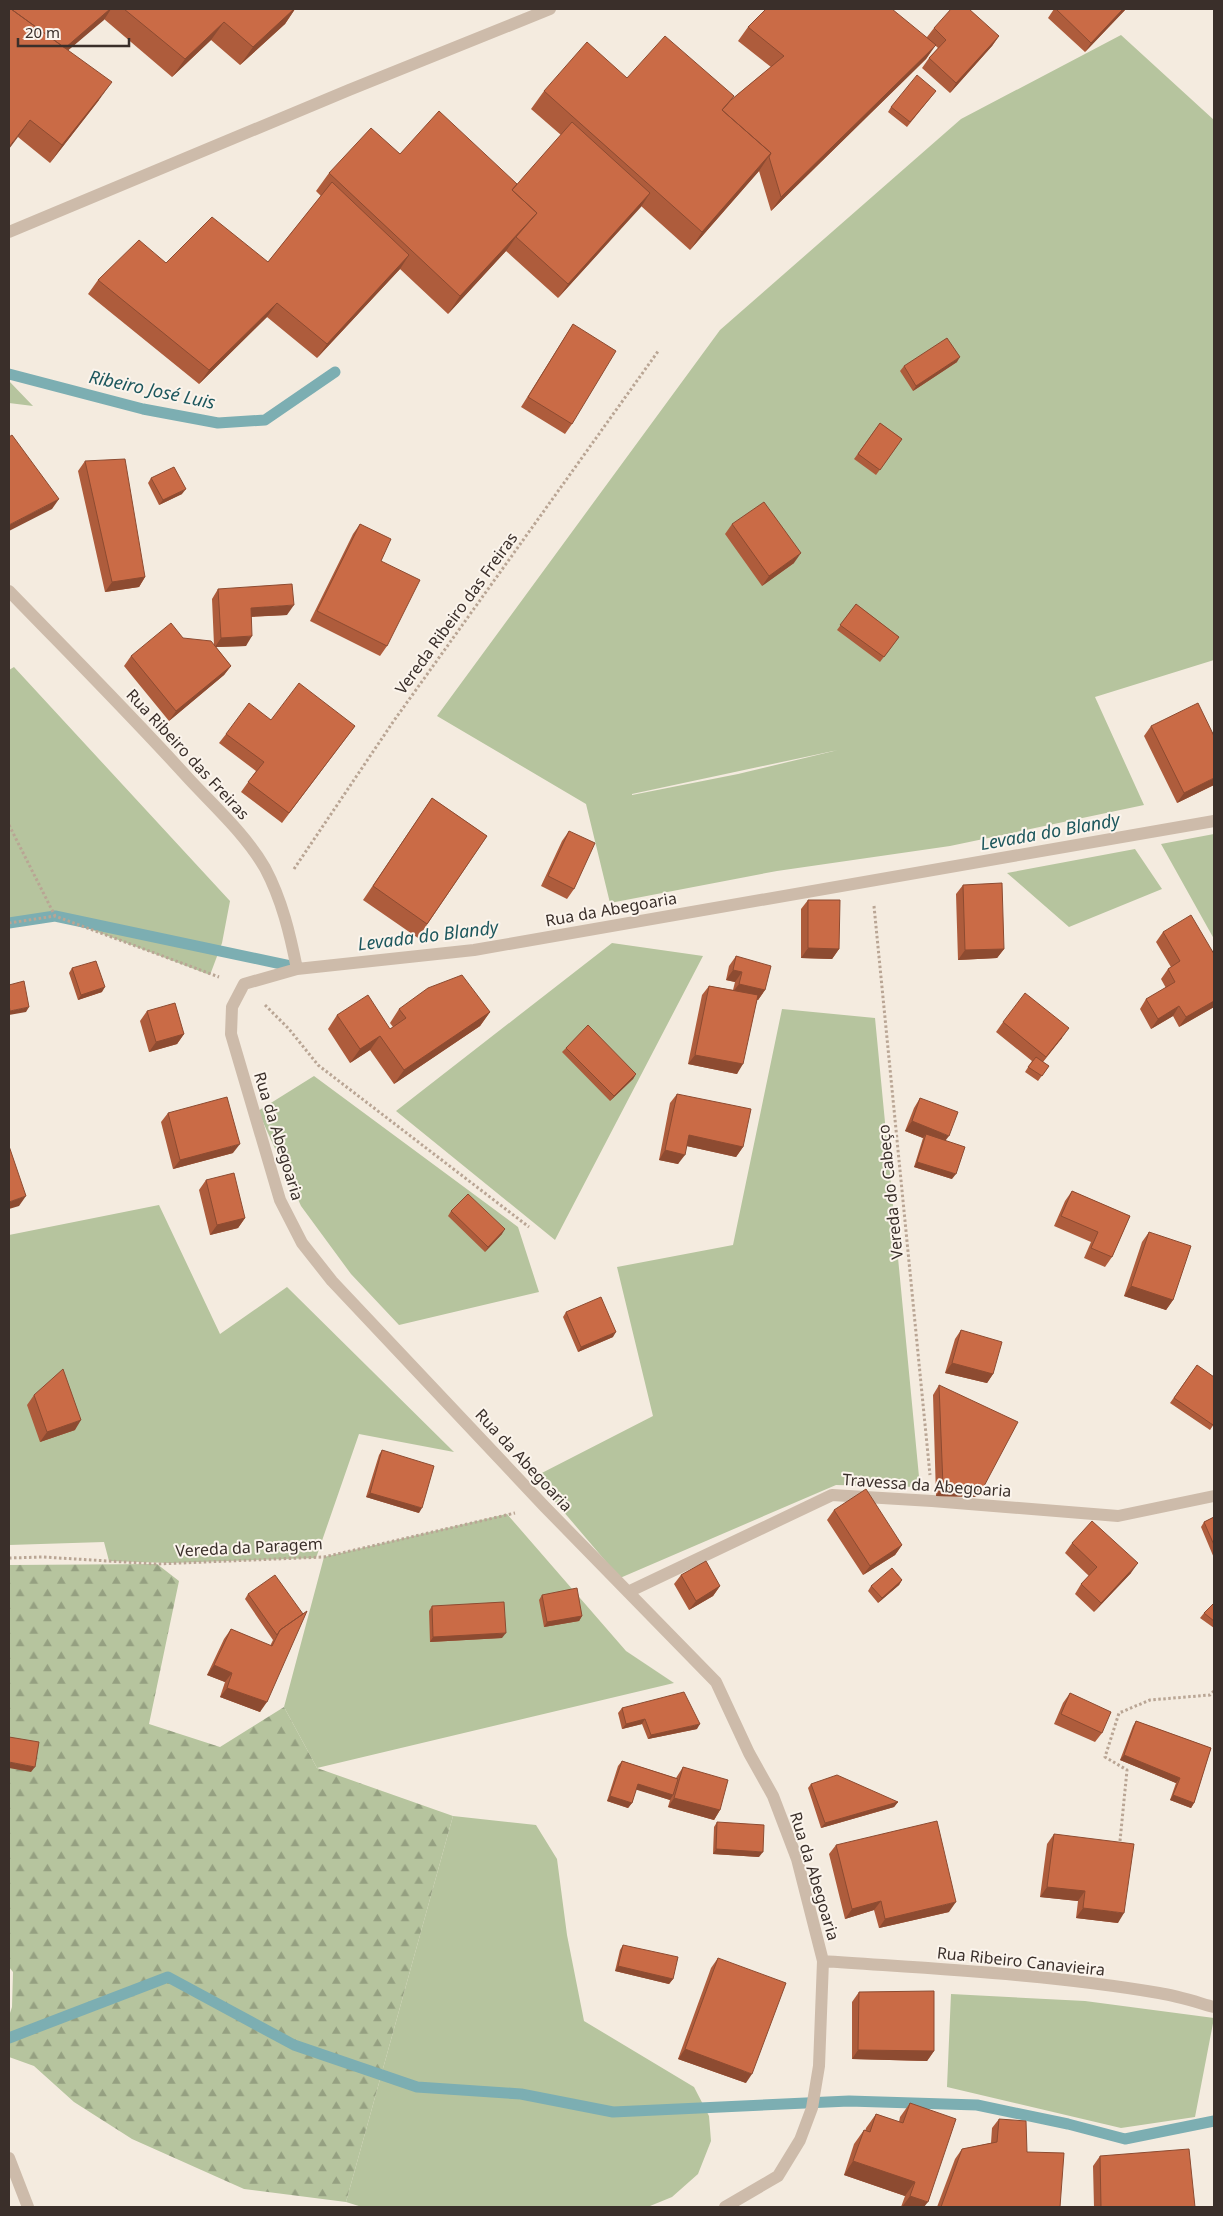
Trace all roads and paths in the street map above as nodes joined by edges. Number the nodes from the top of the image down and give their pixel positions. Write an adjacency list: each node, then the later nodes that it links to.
1 (550, 9): 2 (street)
2 (9, 232)
3 (659, 350): 8 (path, Vereda Ribeiro das Freiras)
4 (9, 590): 8 (street, Rua Ribeiro das Freiras)
5 (1214, 821): 7 (street, Rua da Abegoaria)
6 (9, 825): 9 (path)
7 (872, 881): 11 (street, Rua da Abegoaria); 15 (path, Vereda do Cabeço)
8 (277, 894): 11 (street, Rua Ribeiro das Freiras)
9 (56, 916): 10 (path); 12 (path)
10 (9, 923)
11 (297, 969): 12 (street, Rua da Abegoaria)
12 (244, 984): 13 (path); 16 (street, Rua da Abegoaria)
13 (529, 1227)
14 (1214, 1496): 15 (street, Travessa da Abegoaria)
15 (932, 1501): 18 (street, Travessa da Abegoaria)
16 (545, 1507): 17 (path, Vereda da Paragem); 18 (street, Rua da Abegoaria)
17 (9, 1558)
18 (628, 1592): 21 (street, Rua da Abegoaria)
19 (1214, 1691): 20 (path)
20 (1120, 1841)
21 (823, 1961): 22 (street, Rua Ribeiro Canavieira); 25 (street, Rua da Abegoaria)
22 (1214, 2007)
23 (9, 2158): 24 (street)
24 (28, 2207)
25 (725, 2207)

